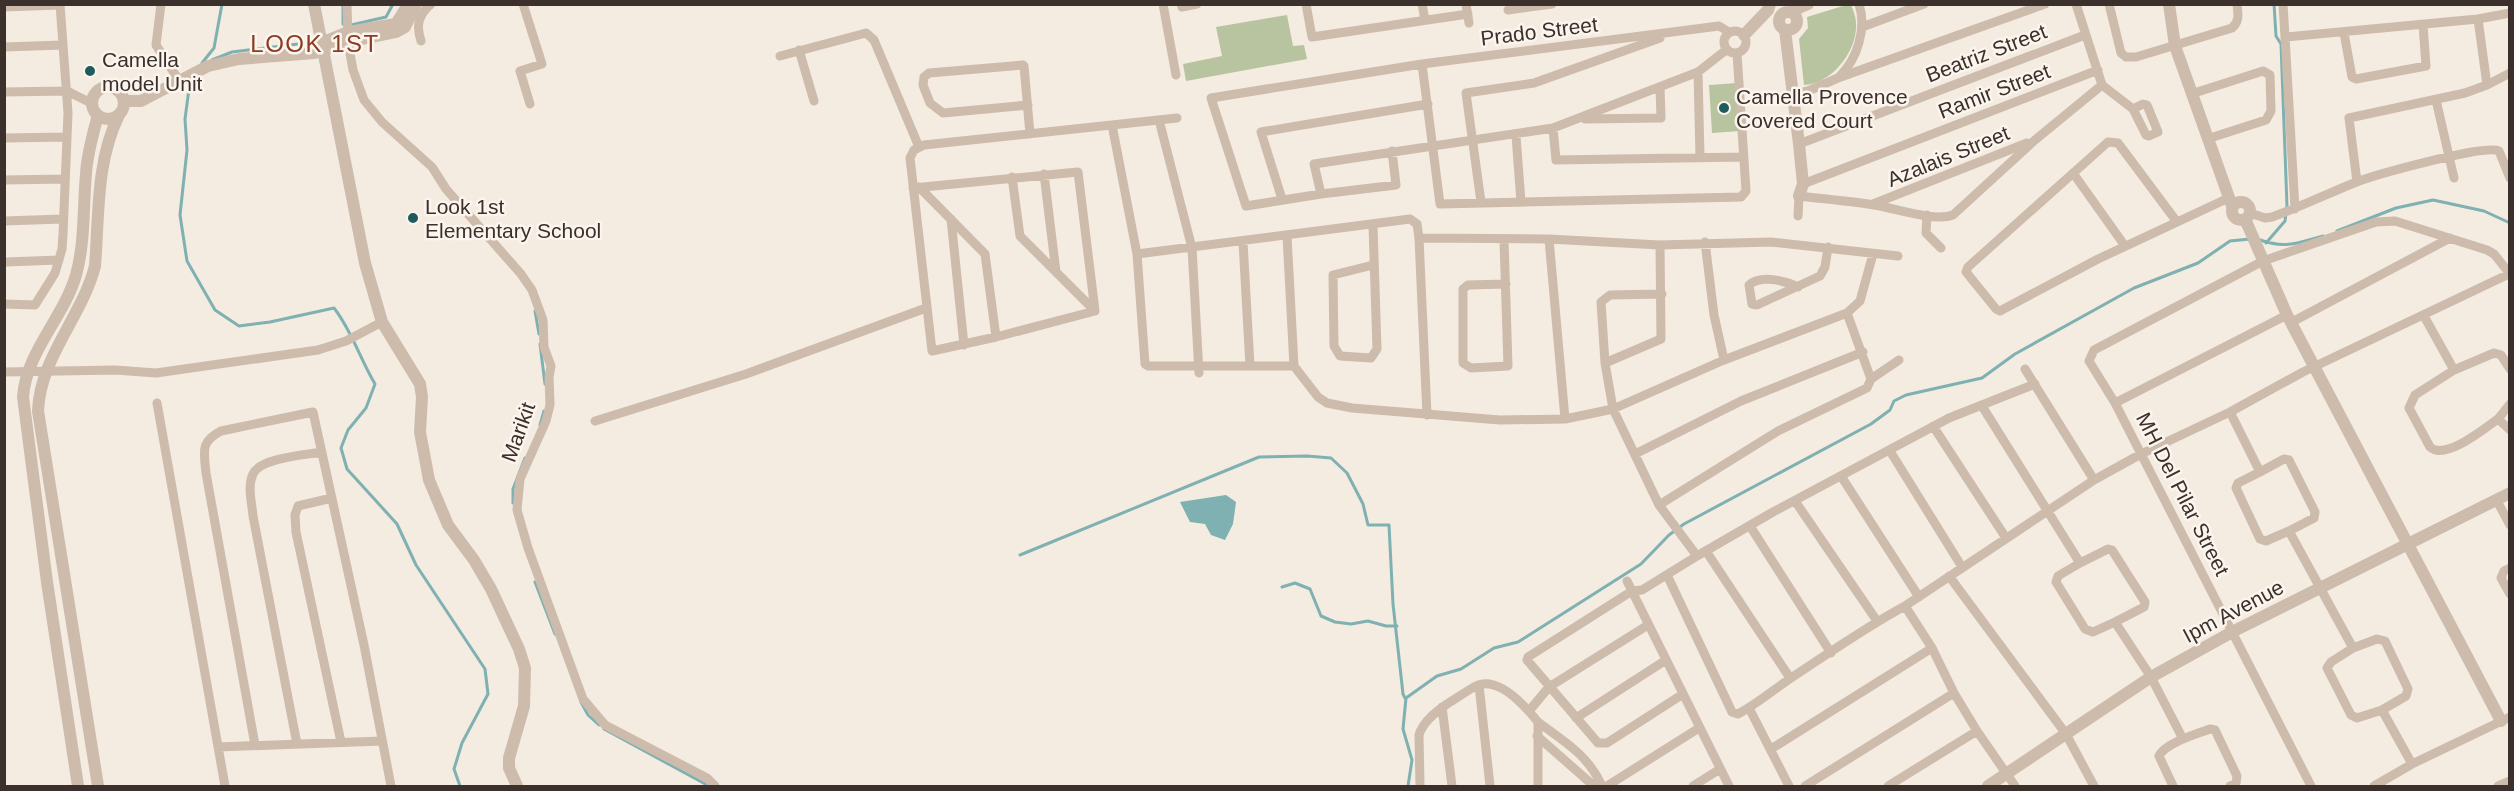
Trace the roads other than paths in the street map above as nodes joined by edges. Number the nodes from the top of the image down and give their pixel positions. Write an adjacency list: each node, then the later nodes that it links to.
1 (161, 4): 58 (street)
2 (314, 4): 47 (street)
3 (347, 4): 42 (street, Marikit)
4 (408, 4): 42 (street)
5 (416, 4): 34 (street)
6 (431, 4): 35 (street)
7 (523, 4): 65 (street)
8 (1163, 4): 56 (street)
9 (1181, 4): 10 (street)
10 (1197, 4)
11 (1306, 4): 31 (street)
12 (1422, 4): 31 (street)
13 (1552, 4): 26 (street)
14 (1808, 4): 28 (street)
15 (1859, 4): 33 (street)
16 (1924, 4): 33 (street)
17 (2045, 4): 57 (street)
18 (2076, 4): 39 (street)
19 (2109, 4): 45 (street)
20 (2169, 4): 45 (street)
21 (2237, 4): 45 (street)
22 (2283, 4): 41 (street)
23 (60, 5): 24 (street); 44 (street)
24 (4, 7)
25 (1769, 7): 28 (street); 40 (street)
26 (1508, 10)
27 (1468, 14): 31 (street)
28 (1785, 14): 66 (street)
29 (2510, 14): 30 (street)
30 (2478, 19): 32 (street); 60 (street)
31 (1425, 20)
32 (2423, 25): 38 (street); 38 (street)
33 (1862, 27): 57 (street)
34 (401, 30): 35 (street); 42 (street)
35 (417, 30): 43 (street)
36 (1677, 32): 37 (street, Prado Street); 52 (street, Prado Street); 87 (street)
37 (1729, 32): 40 (street); 49 (street)
38 (2344, 33): 41 (street)
39 (2085, 34): 53 (street); 89 (street, Beatriz Street)
40 (1744, 35): 50 (street)
41 (2285, 36): 112 (street)
42 (348, 37): 47 (street); 254 (street, Marikit)
43 (421, 41)
44 (63, 45): 46 (street); 63 (street)
45 (2175, 45): 67 (street)
46 (4, 47)
47 (319, 49): 58 (street); 151 (street)
48 (799, 50): 51 (street); 70 (street); 91 (street)
49 (1726, 50): 50 (street); 54 (street)
50 (1737, 53): 94 (street)
51 (780, 56)
52 (1422, 64): 72 (street); 107 (street, Prado Street)
53 (2098, 70): 59 (street); 105 (street, Ramir Street)
54 (1698, 72): 61 (street); 93 (street)
55 (2510, 73): 60 (street)
56 (1176, 75)
57 (1838, 78): 66 (street)
58 (180, 82): 69 (street)
59 (2102, 85): 75 (street); 88 (street)
60 (2487, 85): 68 (street)
61 (1660, 87): 78 (street); 78 (street)
62 (537, 89): 65 (street)
63 (67, 91): 64 (street); 74 (street); 84 (street)
64 (4, 92)
65 (527, 93): 71 (street)
66 (1794, 94): 89 (street)
67 (2191, 94): 86 (street); 86 (street)
68 (2436, 100): 95 (street); 103 (street)
69 (124, 101): 74 (street); 76 (street)
70 (814, 101)
71 (531, 104)
72 (1428, 104): 90 (street); 107 (street)
73 (1028, 105): 73 (street); 82 (street)
74 (95, 109): 76 (street); 165 (street)
75 (2133, 109)
76 (119, 115): 166 (street)
77 (1178, 118): 79 (street)
78 (1580, 119): 81 (street)
79 (1159, 120): 80 (street); 131 (street)
80 (1112, 125): 82 (street); 133 (street)
81 (1553, 128): 83 (street); 93 (street)
82 (1030, 134): 91 (street)
83 (1516, 136): 87 (street); 109 (street)
84 (67, 137): 85 (street); 101 (street)
85 (4, 138)
86 (2207, 139): 110 (street)
87 (1474, 140): 90 (street); 108 (street)
88 (2035, 140): 111 (street, Azalais Street); 113 (street)
89 (1799, 144): 105 (street)
90 (1433, 145): 92 (street); 108 (street)
91 (919, 147): 104 (street)
92 (1392, 152): 106 (street); 106 (street)
93 (1700, 157): 94 (street)
94 (1744, 157): 109 (street)
95 (2448, 157): 99 (street); 100 (street); 103 (street)
96 (2073, 173): 119 (street); 129 (street); 129 (street)
97 (1044, 174): 98 (street); 140 (street); 147 (street)
98 (1012, 177): 104 (street); 140 (street)
99 (2454, 178)
100 (2510, 178)
101 (64, 179): 102 (street); 116 (street)
102 (4, 180)
103 (2356, 182): 112 (street)
104 (916, 187): 117 (street); 146 (street)
105 (1801, 190): 111 (street); 114 (street)
106 (1321, 194): 107 (street)
107 (1282, 200)
108 (1481, 202): 109 (street)
109 (1521, 202)
110 (2230, 202): 115 (street); 119 (street)
111 (1873, 204): 113 (street)
112 (2293, 210): 115 (street)
113 (1927, 215): 132 (street)
114 (1798, 216)
115 (2247, 216): 137 (street)
116 (63, 219): 118 (street); 136 (street)
117 (951, 219): 152 (street); 153 (street)
118 (4, 221)
119 (2177, 222): 129 (street)
120 (1373, 225): 121 (street); 122 (street); 139 (street)
121 (1287, 236): 126 (street); 159 (street)
122 (1419, 238): 125 (street); 176 (street)
123 (2450, 238): 137 (street); 141 (street); 150 (street)
124 (1549, 239): 125 (street); 128 (street); 177 (street)
125 (1504, 240): 142 (street)
126 (1243, 242): 131 (street); 158 (street)
127 (1706, 242): 128 (street); 130 (street); 155 (street)
128 (1660, 245): 144 (street)
129 (2125, 246)
130 (1828, 247): 134 (street); 143 (street)
131 (1192, 248): 133 (street); 163 (street)
132 (1941, 248)
133 (1137, 254): 163 (street)
134 (1873, 254): 135 (street); 148 (street)
135 (1898, 256)
136 (59, 260): 138 (street); 145 (street)
137 (2263, 261): 150 (street); 171 (street, MH Del Pilar Street)
138 (6, 262)
139 (1373, 266): 139 (street)
140 (1056, 272): 147 (street)
141 (2509, 274): 149 (street)
142 (1506, 284): 142 (street)
143 (1798, 287): 143 (street)
144 (1662, 294): 157 (street); 157 (street)
145 (4, 304)
146 (926, 309): 153 (street); 179 (street)
147 (1095, 311): 152 (street)
148 (1847, 313): 154 (street); 155 (street)
149 (2424, 316): 160 (street); 164 (street)
150 (2290, 319): 160 (street); 171 (street)
151 (382, 322): 166 (street); 253 (street)
152 (996, 337): 153 (street)
153 (964, 345)
154 (1863, 352): 168 (street); 184 (street)
155 (1725, 360): 174 (street)
156 (1899, 360): 168 (street)
157 (1605, 363): 174 (street)
158 (1250, 366): 159 (street); 163 (street)
159 (1294, 366): 176 (street)
160 (2314, 368): 175 (street); 199 (street)
161 (2025, 369): 169 (street)
162 (2510, 369): 164 (street)
163 (1198, 370)
164 (2454, 370): 178 (street)
165 (27, 371): 166 (street); 167 (street); 249 (street)
166 (45, 371): 250 (street)
167 (4, 372)
168 (1871, 378): 193 (street)
169 (2035, 384): 173 (street); 188 (street)
170 (157, 403): 242 (street)
171 (2115, 403): 185 (street, MH Del Pilar Street)
172 (2510, 404): 178 (street)
173 (1983, 406): 180 (street); 194 (street)
174 (1613, 409): 177 (street); 184 (street)
175 (2230, 412): 185 (street); 186 (street)
176 (1426, 415): 177 (street)
177 (1565, 419)
178 (2498, 419): 181 (street)
179 (595, 421)
180 (1933, 426): 182 (street); 198 (street)
181 (2510, 430)
182 (1890, 451): 187 (street); 202 (street)
183 (322, 452): 190 (street); 240 (street); 241 (street)
184 (1635, 454): 193 (street)
185 (2141, 454): 188 (street); 215 (street, MH Del Pilar Street)
186 (2260, 472): 197 (street); 197 (street)
187 (1841, 476): 191 (street); 210 (street)
188 (2094, 480): 194 (street)
189 (2510, 493): 192 (street, Ipm Avenue)
190 (332, 498): 238 (street); 239 (street)
191 (1795, 501): 196 (street); 212 (street)
192 (2497, 501): 195 (street); 199 (street, Ipm Avenue)
193 (1659, 505): 200 (street)
194 (2048, 510): 198 (street); 201 (street)
195 (2510, 525)
196 (1750, 526): 200 (street); 218 (street)
197 (2289, 531): 207 (street)
198 (2006, 538): 202 (street)
199 (2407, 546): 207 (street, Ipm Avenue); 231 (street)
200 (1701, 554): 204 (street); 221 (street)
201 (2080, 562): 213 (street); 213 (street)
202 (1962, 567): 205 (street)
203 (2510, 568): 209 (street)
204 (1667, 575): 208 (street); 227 (street)
205 (1949, 576): 210 (street); 235 (street)
206 (1627, 581): 208 (street)
207 (2321, 587): 215 (street, Ipm Avenue); 217 (street)
208 (1632, 591): 214 (street); 223 (street)
209 (2510, 594)
210 (1919, 597): 211 (street)
211 (1905, 606): 212 (street); 216 (street)
212 (1877, 621): 218 (street)
213 (2115, 622): 220 (street)
214 (1648, 625): 219 (street); 223 (street)
215 (2234, 632): 220 (street, Ipm Avenue); 272 (street, MH Del Pilar Street)
216 (1932, 648): 224 (street); 243 (street)
217 (2353, 648): 228 (street); 228 (street)
218 (1831, 653): 221 (street)
219 (1666, 660): 225 (street); 230 (street)
220 (2151, 677): 235 (street, Ipm Avenue); 237 (street)
221 (1790, 678): 227 (street)
222 (1479, 685): 226 (street); 229 (street); 257 (street)
223 (1549, 687): 229 (street); 230 (street)
224 (1954, 693): 234 (street); 265 (street)
225 (1683, 694): 230 (street); 233 (street)
226 (1442, 707): 255 (street); 256 (street)
227 (1749, 708): 243 (street)
228 (2382, 710): 244 (street)
229 (1529, 711): 232 (street)
230 (1576, 718)
231 (2505, 719): 244 (street)
232 (1538, 722): 236 (street); 260 (street)
233 (1699, 728): 245 (street); 261 (street)
234 (1977, 731): 246 (street); 266 (street)
235 (2066, 734): 246 (street, Ipm Avenue); 269 (street)
236 (1537, 736): 258 (street); 259 (street)
237 (2183, 739): 270 (street); 271 (street)
238 (382, 741): 239 (street); 252 (street)
239 (341, 742): 240 (street)
240 (297, 744): 241 (street)
241 (255, 745): 242 (street)
242 (218, 747): 251 (street)
243 (1771, 749): 264 (street)
244 (2412, 764): 248 (street)
245 (1720, 770): 262 (street); 263 (street)
246 (2007, 774): 267 (street, Ipm Avenue); 268 (street)
247 (2510, 781): 274 (street)
248 (2388, 783): 273 (street)
249 (78, 786)
250 (98, 786)
251 (225, 786)
252 (391, 786)
253 (517, 786)
254 (715, 786)
255 (1420, 786)
256 (1452, 786)
257 (1490, 786)
258 (1538, 786)
259 (1594, 786)
260 (1602, 786)
261 (1607, 786)
262 (1693, 786)
263 (1729, 786)
264 (1789, 786)
265 (1805, 786)
266 (1888, 786)
267 (1988, 786)
268 (2015, 786)
269 (2094, 786)
270 (2173, 786)
271 (2230, 786)
272 (2311, 786)
273 (2374, 786)
274 (2498, 786)

